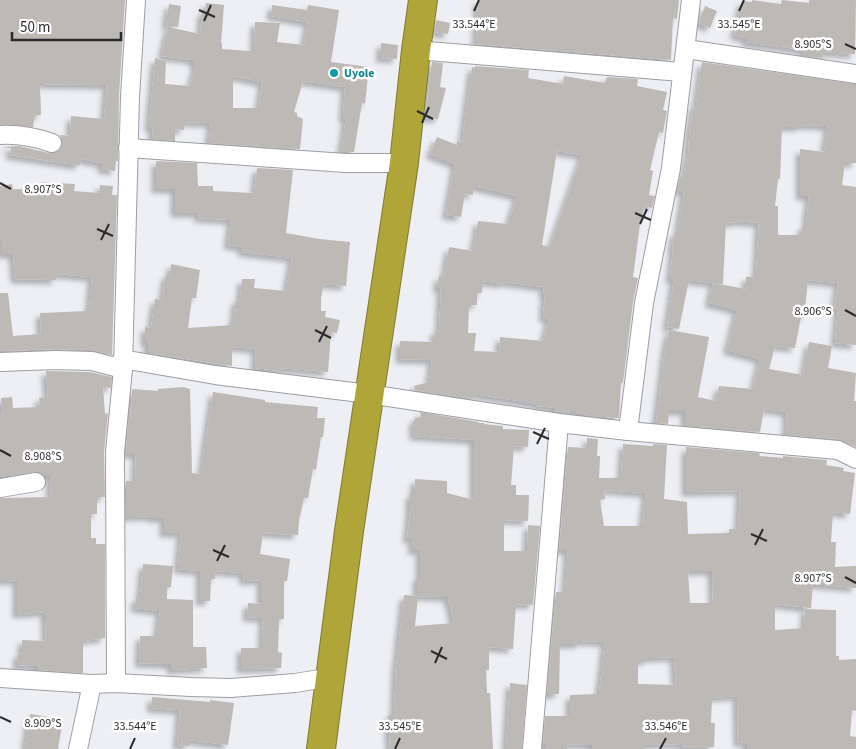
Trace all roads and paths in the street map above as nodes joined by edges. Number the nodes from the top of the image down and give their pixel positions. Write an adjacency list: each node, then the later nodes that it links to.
1 (136, 0): 10 (street)
2 (424, 0): 5 (highway)
3 (691, 0): 4 (street)
4 (686, 49): 6 (street); 7 (street)
5 (416, 50): 6 (street); 11 (highway)
6 (681, 72): 16 (street)
7 (856, 74)
8 (0, 135): 9 (street)
9 (52, 143)
10 (128, 148): 11 (street); 13 (street)
11 (404, 163): 14 (highway)
12 (0, 362): 13 (street)
13 (123, 364): 14 (street); 22 (street)
14 (369, 394): 15 (street); 20 (highway)
15 (559, 423): 16 (street); 26 (street)
16 (628, 431): 17 (street)
17 (856, 458)
18 (36, 482): 19 (street)
19 (0, 488)
20 (332, 677): 22 (street); 25 (highway)
21 (0, 678): 23 (street)
22 (116, 683): 23 (street)
23 (92, 684): 24 (street)
24 (78, 749)
25 (321, 749)
26 (532, 749)

